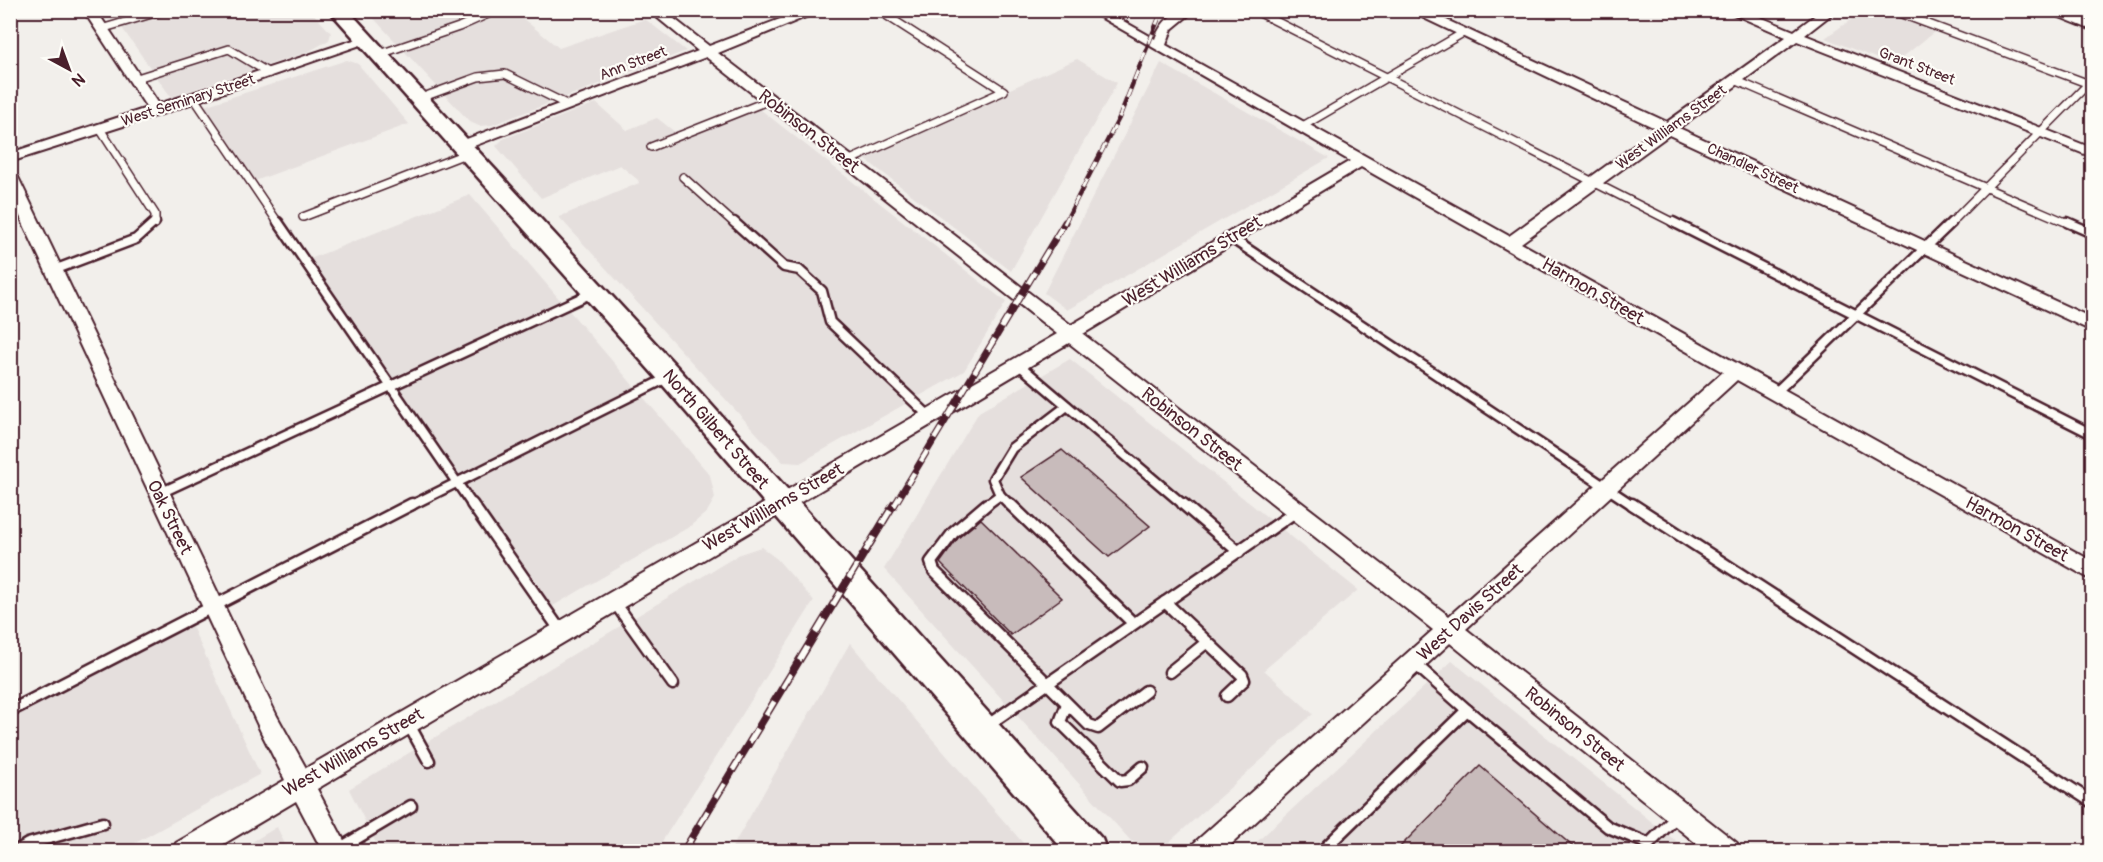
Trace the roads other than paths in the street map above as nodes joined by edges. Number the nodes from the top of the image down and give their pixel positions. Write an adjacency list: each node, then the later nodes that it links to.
1 (89, 10): 19 (street)
2 (130, 10): 17 (lane)
3 (165, 10): 17 (lane)
4 (338, 10): 23 (main road, North Gilbert Street)
5 (497, 10): 23 (lane)
6 (654, 10): 24 (street, Robinson Street)
7 (817, 10): 24 (street, Ann Street)
8 (878, 10): 43 (lane)
9 (1094, 10): 22 (street, Harmon Street)
10 (1189, 10): 22 (street)
11 (1254, 10): 26 (lane)
12 (1730, 10): 21 (street, Grant Street)
13 (1831, 10): 21 (street, West Williams Street)
14 (1891, 10): 29 (lane)
15 (2048, 10): 18 (street)
16 (1425, 12): 20 (street, Chandler Street)
17 (136, 19): 19 (lane)
18 (2092, 26)
19 (101, 29): 27 (street)
20 (1462, 33): 26 (lane); 37 (street, Chandler Street)
21 (1796, 37): 28 (street, West Williams Street); 38 (street, Grant Street)
22 (1159, 47): 35 (street, Harmon Street)
23 (371, 48): 25 (street, West Seminary Street); 31 (main road, North Gilbert Street)
24 (707, 52): 32 (street, Robinson Street); 33 (street, Ann Street)
25 (269, 73): 27 (lane); 30 (street, West Seminary Street)
26 (1386, 77): 35 (lane); 47 (lane)
27 (134, 79): 34 (street)
28 (1735, 80): 37 (street, West Williams Street); 48 (lane)
29 (2091, 83): 38 (lane)
30 (194, 98): 34 (street, West Seminary Street); 62 (lane)
31 (418, 99): 33 (lane); 40 (main road, North Gilbert Street)
32 (770, 100): 39 (lane); 43 (street, Robinson Street)
33 (568, 105): 40 (street, Ann Street)
34 (156, 111): 36 (street, West Seminary Street)
35 (1301, 127): 44 (street, Harmon Street)
36 (100, 129): 42 (street, West Seminary Street); 54 (lane)
37 (1669, 129): 47 (street, West Williams Street); 53 (street, Chandler Street)
38 (2040, 132): 41 (street, Grant Street); 48 (lane)
39 (651, 147)
40 (464, 149): 49 (lane); 55 (main road, North Gilbert Street)
41 (2092, 153)
42 (10, 158)
43 (848, 161): 58 (street, Robinson Street)
44 (1360, 161): 51 (street, West Williams Street); 52 (street, Harmon Street)
45 (10, 177): 54 (street, Oak Street)
46 (683, 177): 65 (lane)
47 (1594, 182): 52 (street, West Williams Street); 56 (lane)
48 (1987, 188): 50 (lane); 53 (lane)
49 (303, 217)
50 (2092, 233)
51 (1231, 238): 58 (street, West Williams Street); 68 (lane)
52 (1510, 243): 60 (street, Harmon Street)
53 (1924, 247): 56 (lane); 57 (street, Chandler Street)
54 (54, 270): 69 (street, Oak Street)
55 (594, 292): 61 (main road, North Gilbert Street); 62 (lane)
56 (1857, 314): 63 (lane); 66 (lane)
57 (2092, 325)
58 (1070, 334): 59 (street, West Williams Street); 72 (street, Robinson Street)
59 (1018, 364): 64 (lane); 65 (street, West Williams Street)
60 (1735, 372): 63 (street, Harmon Street); 68 (street, West Davis Street)
61 (671, 377): 67 (lane); 71 (main road, North Gilbert Street)
62 (390, 388): 67 (lane); 69 (lane)
63 (1774, 394): 74 (street, Harmon Street)
64 (1066, 406): 70 (lane); 73 (lane)
65 (929, 416): 71 (street, West Williams Street)
66 (2092, 434)
67 (456, 482): 77 (lane); 80 (lane)
68 (1608, 489): 79 (street, West Davis Street); 96 (lane)
69 (158, 494): 77 (street, Oak Street)
70 (1000, 495): 78 (lane); 85 (lane)
71 (780, 503): 75 (street, West Williams Street); 92 (main road, North Gilbert Street)
72 (1298, 510): 73 (lane); 79 (street, Robinson Street)
73 (1239, 552): 76 (lane)
74 (2092, 571)
75 (613, 600): 80 (street, West Williams Street); 84 (lane)
76 (1165, 602): 78 (lane); 81 (lane)
77 (213, 608): 90 (lane); 95 (street, Oak Street)
78 (1134, 623): 85 (lane)
79 (1449, 629): 82 (street, West Davis Street); 98 (street, Robinson Street)
80 (560, 630): 91 (street, West Williams Street)
81 (1207, 642): 83 (lane); 87 (lane)
82 (1414, 663): 89 (lane); 100 (street, West Davis Street)
83 (1170, 672)
84 (673, 684)
85 (1046, 684): 88 (lane); 92 (lane)
86 (1146, 691): 88 (lane)
87 (1227, 696)
88 (1067, 704): 94 (lane)
89 (1467, 710): 98 (lane); 105 (lane)
90 (10, 711)
91 (407, 721): 93 (lane); 95 (street, West Williams Street)
92 (980, 730): 104 (main road, North Gilbert Street)
93 (429, 761)
94 (1143, 767)
95 (300, 784): 101 (street, Oak Street); 103 (street, West Williams Street)
96 (2092, 802)
97 (411, 806): 101 (lane)
98 (1679, 814): 106 (street, Robinson Street)
99 (103, 823): 102 (lane)
100 (1215, 848)
101 (337, 851)
102 (15, 852)
103 (185, 852)
104 (1089, 852)
105 (1321, 852)
106 (1728, 852)

